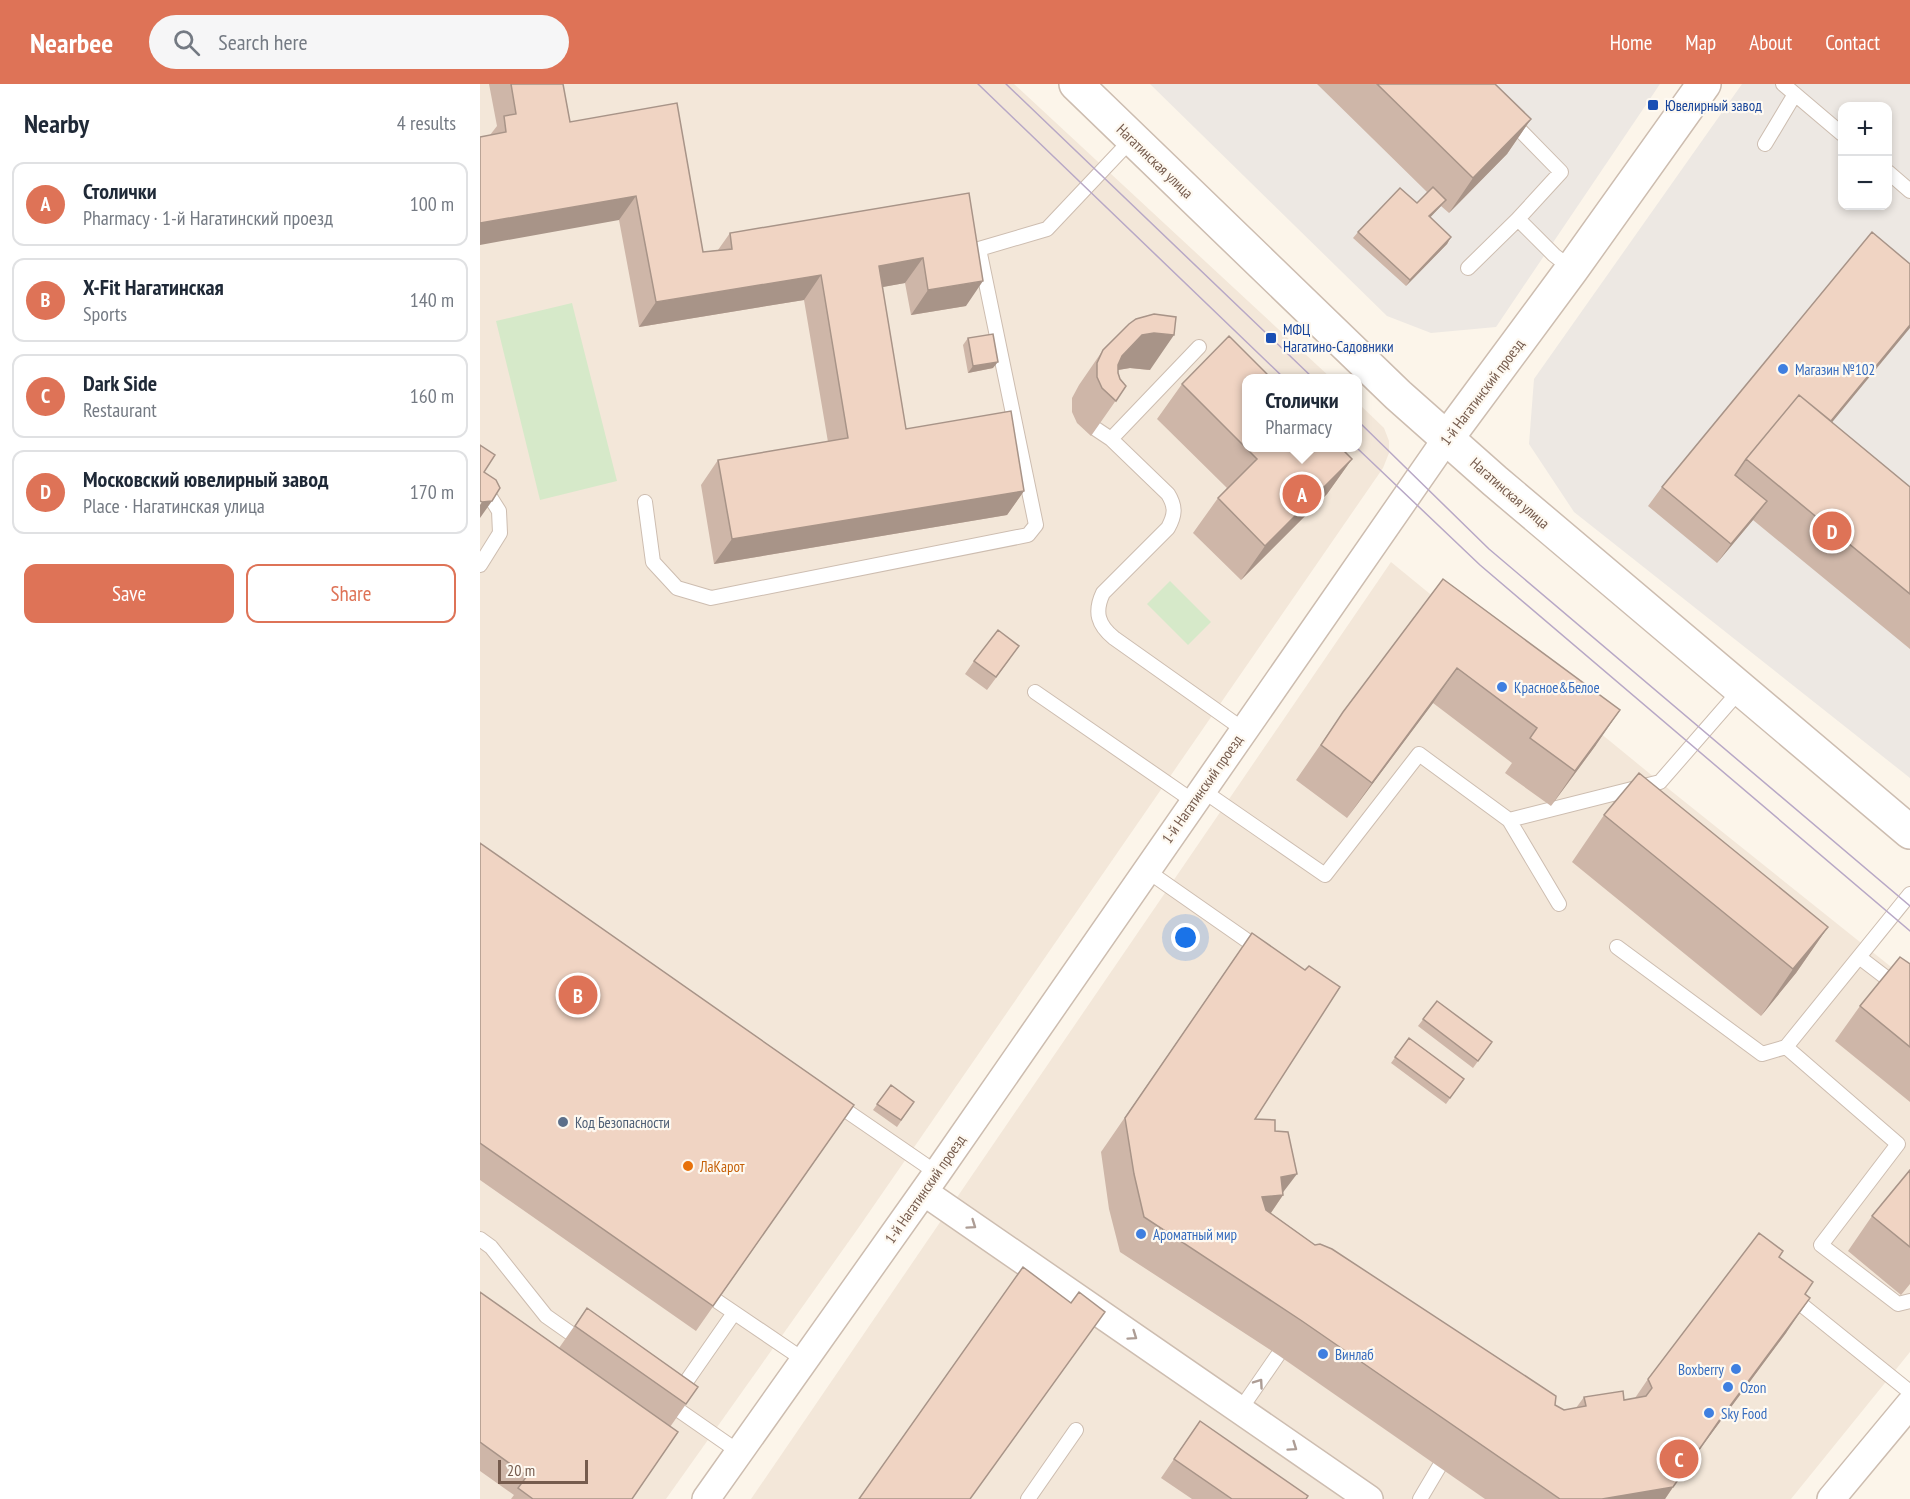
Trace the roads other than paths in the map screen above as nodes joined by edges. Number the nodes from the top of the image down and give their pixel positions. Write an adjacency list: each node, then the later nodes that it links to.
1 (1076, 84): 7 (street, Нагатинская улица)
2 (1704, 84): 13 (street, 1-й Нагатинский проезд)
3 (1783, 84): 4 (lane)
4 (1795, 94): 6 (lane); 8 (lane)
5 (1498, 107): 11 (lane)
6 (1838, 131)
7 (1132, 139): 16 (street, Нагатинская улица); 19 (lane)
8 (1765, 144)
9 (1892, 176): 10 (lane)
10 (1910, 191)
11 (1518, 219): 12 (lane); 13 (lane)
12 (1468, 268)
13 (1572, 269): 16 (street, 1-й Нагатинский проезд)
14 (1199, 348): 17 (lane)
15 (1096, 429): 17 (lane)
16 (1447, 438): 21 (street, Нагатинская улица); 23 (street, 1-й Нагатинский проезд)
17 (1111, 439): 23 (lane)
18 (480, 481): 20 (lane)
19 (645, 502)
20 (480, 565)
21 (1741, 689): 25 (lane); 26 (street, Нагатинская улица)
22 (1035, 692): 24 (lane)
23 (1244, 730): 24 (street, 1-й Нагатинский проезд)
24 (1198, 796): 25 (lane); 27 (street, 1-й Нагатинский проезд)
25 (1509, 820): 29 (lane)
26 (1910, 832)
27 (1146, 870): 32 (lane); 36 (street, 1-й Нагатинский проезд)
28 (1910, 894): 31 (lane)
29 (1559, 904)
30 (1617, 947): 34 (lane)
31 (1859, 957): 33 (lane); 34 (lane)
32 (1274, 959)
33 (1910, 996)
34 (1786, 1047): 40 (lane)
35 (820, 1092): 36 (lane)
36 (931, 1182): 44 (street, 1-й Нагатинский проезд); 49 (street, one-way to 49)
37 (480, 1239): 42 (lane)
38 (717, 1301): 41 (lane)
39 (1797, 1301): 46 (lane)
40 (1910, 1301)
41 (734, 1313): 44 (lane); 47 (lane)
42 (594, 1350)
43 (1278, 1355): 49 (lane, one-way to 43)
44 (804, 1360): 51 (street, 1-й Нагатинский проезд)
45 (651, 1390): 47 (lane)
46 (1910, 1392)
47 (670, 1404): 51 (lane)
48 (1910, 1404): 57 (street)
49 (1240, 1410): 55 (street, one-way to 55)
50 (1076, 1430): 54 (lane)
51 (739, 1452): 53 (street, 1-й Нагатинский проезд)
52 (1439, 1467): 56 (lane)
53 (706, 1499)
54 (1028, 1499)
55 (1368, 1499)
56 (1420, 1499)
57 (1831, 1499)

